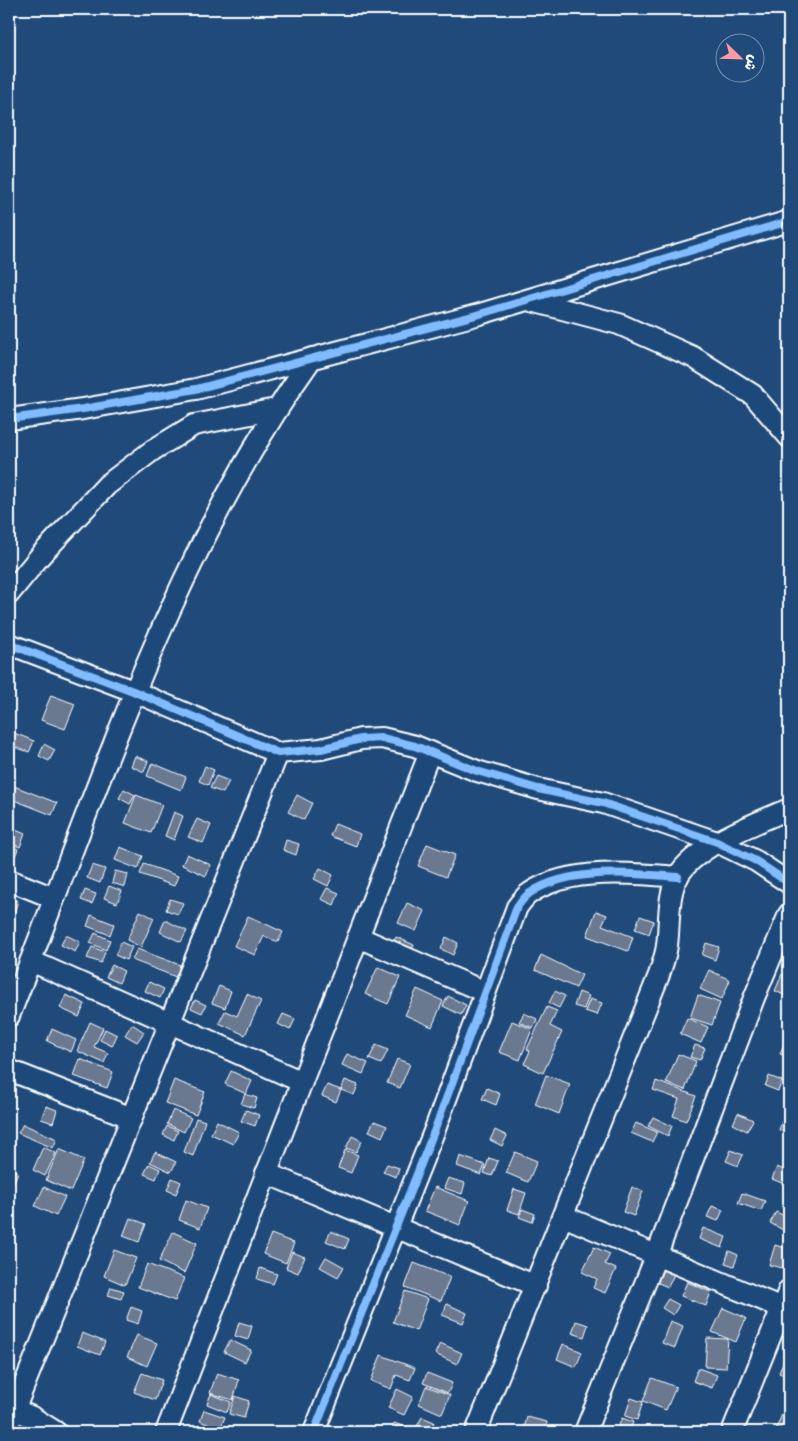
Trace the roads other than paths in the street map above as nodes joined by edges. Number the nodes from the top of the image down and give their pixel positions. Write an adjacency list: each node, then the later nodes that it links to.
1 (789, 221): 2 (street)
2 (528, 300): 3 (street); 6 (street)
3 (312, 358): 4 (street); 5 (street)
4 (276, 409): 7 (street); 9 (street)
5 (9, 419)
6 (789, 437)
7 (9, 594)
8 (9, 644): 9 (street)
9 (133, 691): 10 (street); 17 (street)
10 (278, 752): 11 (street); 23 (street)
11 (430, 752): 13 (street); 19 (street)
12 (789, 809): 13 (street)
13 (718, 842): 14 (street); 16 (street)
14 (678, 876): 21 (street); 28 (street)
15 (9, 880): 17 (street)
16 (789, 883)
17 (54, 898): 20 (street)
18 (789, 914): 30 (street)
19 (358, 937): 21 (street); 25 (street)
20 (30, 961): 22 (street); 23 (street)
21 (485, 992): 29 (street)
22 (9, 1016)
23 (170, 1024): 25 (street); 26 (street)
24 (9, 1070): 26 (street)
25 (302, 1082): 27 (street)
26 (132, 1118): 33 (street)
27 (266, 1173): 29 (street); 35 (street)
28 (563, 1216): 30 (street); 31 (street)
29 (395, 1228): 31 (street); 36 (street)
30 (657, 1254): 32 (street); 38 (street)
31 (536, 1286): 37 (street)
32 (786, 1299): 39 (street)
33 (13, 1402): 34 (street)
34 (56, 1432)
35 (166, 1432)
36 (314, 1432)
37 (476, 1432)
38 (585, 1432)
39 (732, 1432)

